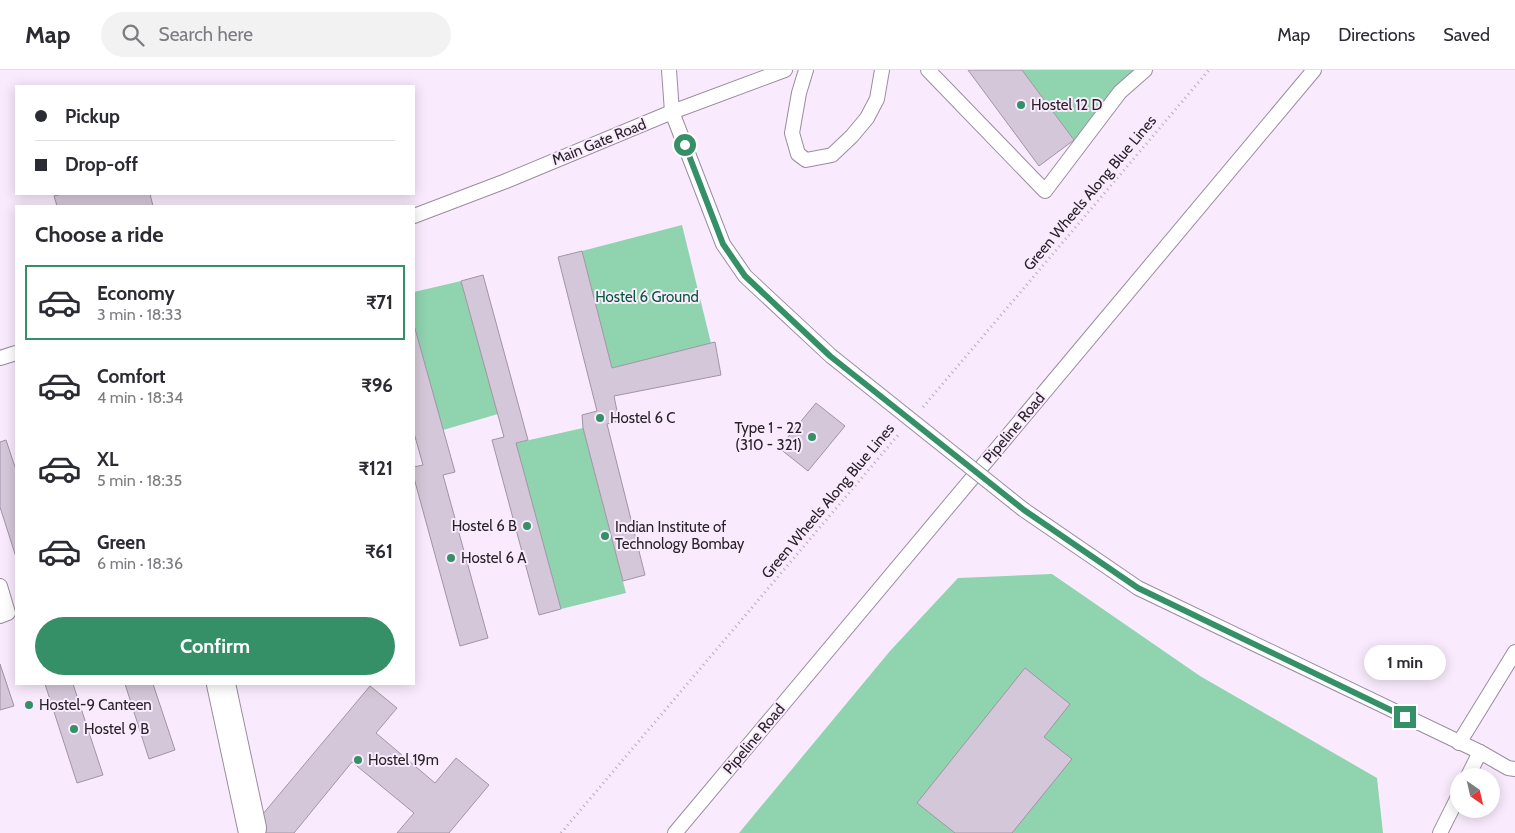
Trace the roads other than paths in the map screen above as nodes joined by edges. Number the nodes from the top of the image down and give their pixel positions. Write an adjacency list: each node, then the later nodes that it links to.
1 (669, 70): 8 (lane)
2 (785, 70): 8 (lane, Main Gate Road)
3 (806, 70): 4 (lane)
4 (882, 70)
5 (928, 70): 6 (lane)
6 (1145, 70)
7 (1314, 70): 22 (lane, Pipeline Road)
8 (672, 112): 9 (lane, Main Gate Road); 16 (lane, bridge)
9 (415, 216)
10 (15, 353): 11 (lane)
11 (0, 358)
12 (0, 586): 13 (lane)
13 (0, 616)
14 (1515, 652): 16 (lane)
15 (221, 685): 21 (street)
16 (1459, 742): 17 (lane)
17 (1480, 752): 18 (lane); 19 (lane)
18 (1472, 768)
19 (1515, 769)
20 (1450, 813): 23 (lane)
21 (252, 828)
22 (675, 833)
23 (1440, 833)

